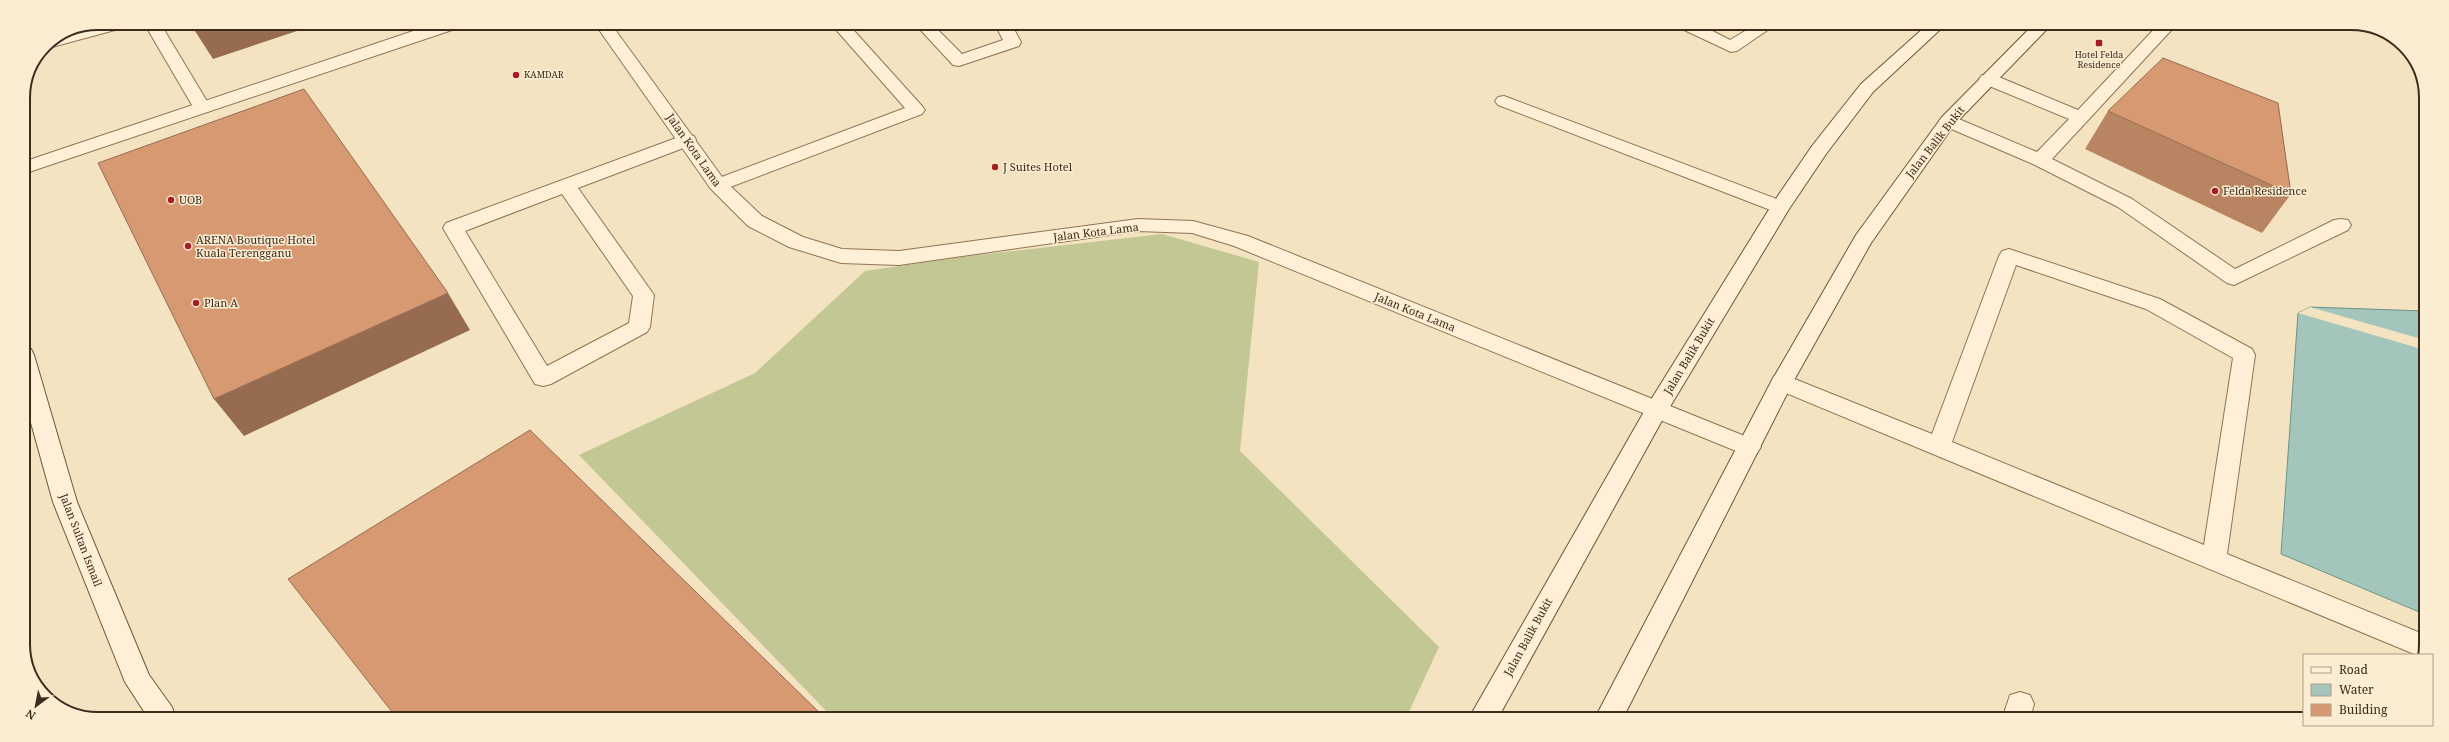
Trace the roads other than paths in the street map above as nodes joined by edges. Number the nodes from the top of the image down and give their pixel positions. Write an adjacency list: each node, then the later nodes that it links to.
1 (96, 30): 13 (main road)
2 (156, 30): 16 (main road)
3 (434, 30): 16 (main road)
4 (607, 30): 19 (main road, Jalan Kota Lama)
5 (844, 30): 23 (main road)
6 (929, 30): 7 (main road)
7 (1007, 30)
8 (1698, 30): 9 (main road)
9 (1759, 30)
10 (1927, 30): 24 (main road, Jalan Balik Bukit)
11 (2038, 30): 14 (main road, Jalan Balik Bukit)
12 (2163, 30): 17 (main road)
13 (60, 41)
14 (1988, 79): 17 (main road); 18 (main road, Jalan Balik Bukit)
15 (1504, 101): 24 (main road)
16 (202, 108): 21 (main road)
17 (2082, 118): 20 (main road)
18 (1948, 121): 20 (main road); 27 (main road, Jalan Balik Bukit)
19 (688, 140): 22 (main road); 23 (main road, Jalan Kota Lama)
20 (2040, 160): 25 (main road)
21 (30, 166)
22 (566, 185): 22 (main road)
23 (718, 185): 28 (main road, Jalan Kota Lama)
24 (1780, 207): 28 (main road, Jalan Balik Bukit)
25 (2341, 224)
26 (30, 380): 33 (main road, Jalan Sultan Ismail)
27 (1782, 382): 29 (main road, Jalan Balik Bukit); 30 (main road)
28 (1657, 409): 29 (main road, Jalan Kota Lama); 34 (main road, Jalan Balik Bukit)
29 (1748, 447): 35 (main road, Jalan Balik Bukit)
30 (1939, 447): 31 (main road); 31 (main road)
31 (2214, 560): 32 (main road)
32 (2419, 644)
33 (159, 712)
34 (1486, 712)
35 (1612, 712)

